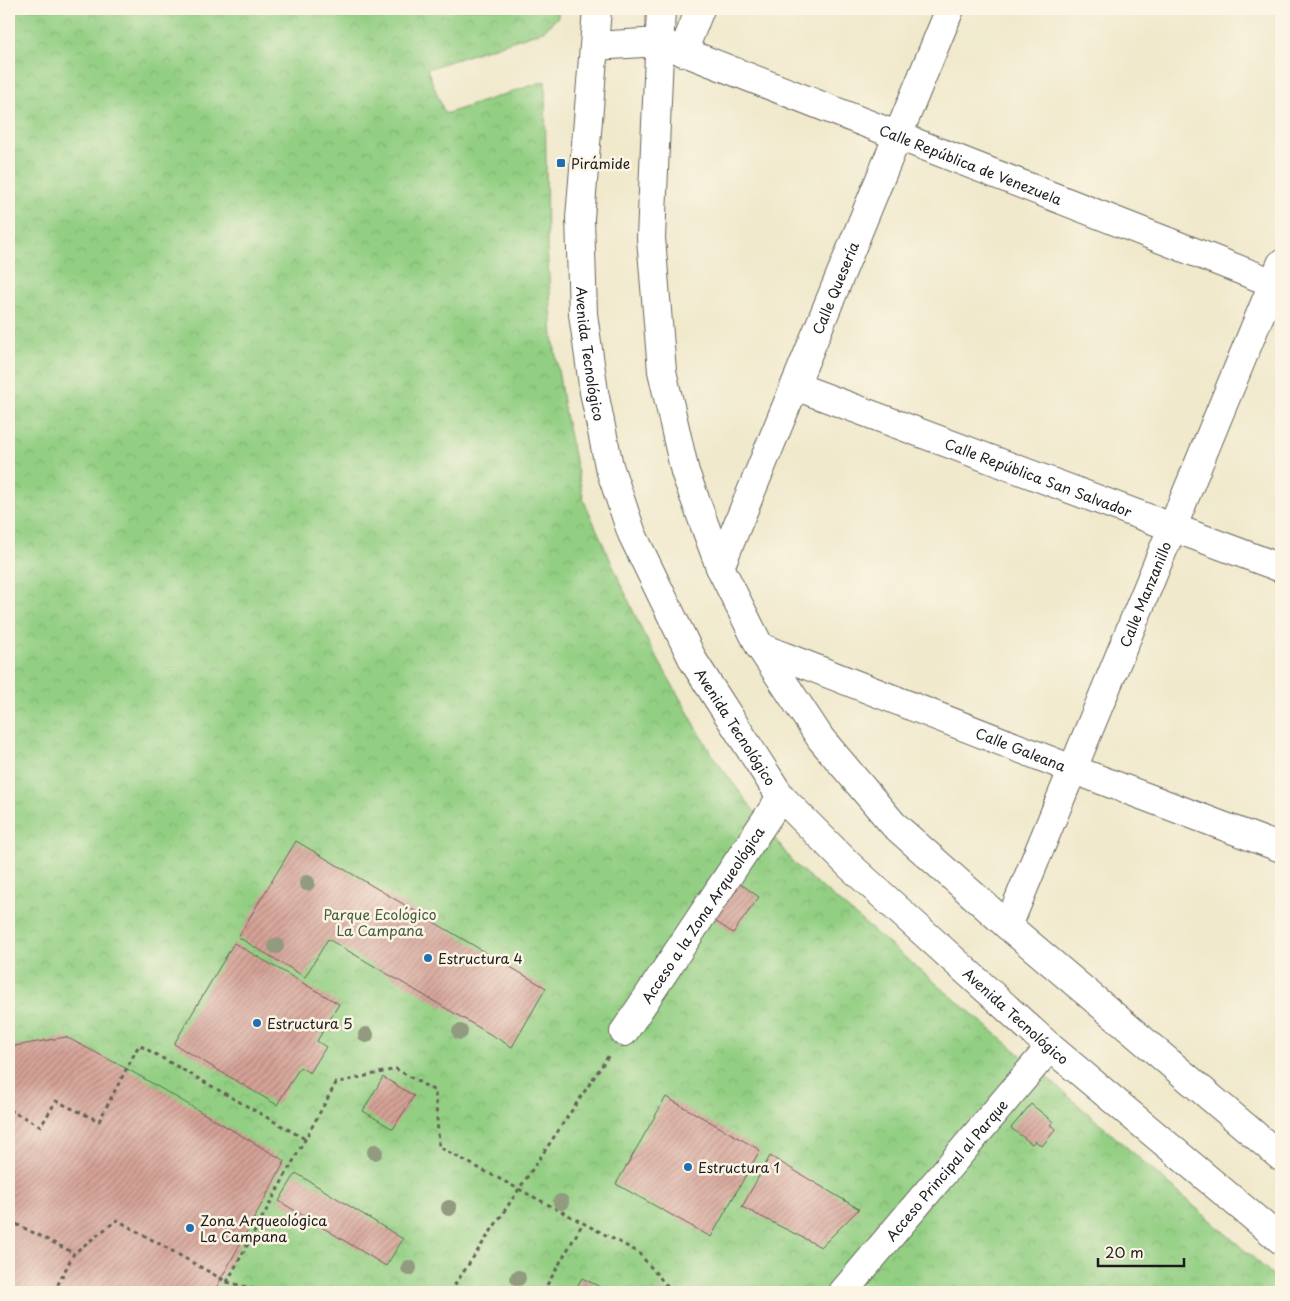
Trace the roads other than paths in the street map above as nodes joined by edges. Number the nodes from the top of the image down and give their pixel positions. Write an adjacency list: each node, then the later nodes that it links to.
1 (597, 9): 5 (street, Avenida Tecnológico)
2 (661, 9): 6 (street)
3 (700, 9): 6 (street)
4 (950, 9): 7 (street, Calle Quesería)
5 (595, 46): 6 (street); 15 (street, Avenida Tecnológico)
6 (671, 47): 7 (street, Calle República de Venezuela); 11 (street)
7 (898, 136): 8 (street, Calle República de Venezuela); 9 (street, Calle Quesería)
8 (1279, 278): 10 (street, Calle Manzanillo)
9 (795, 386): 10 (street, Calle República San Salvador); 11 (street, Calle Quesería)
10 (1172, 527): 12 (street, Calle República San Salvador); 14 (street, Calle Manzanillo)
11 (720, 567): 13 (street)
12 (1281, 568)
13 (760, 647): 14 (street, Calle Galeana); 17 (street)
14 (1072, 769): 16 (street, Calle Galeana); 17 (street, Calle Manzanillo)
15 (781, 797): 18 (street, Acceso a la Zona Arqueológica); 19 (street, Avenida Tecnológico)
16 (1281, 848)
17 (1008, 926): 20 (street)
18 (624, 1032)
19 (1050, 1047): 21 (street, Avenida Tecnológico); 22 (street, Acceso Principal al Parque)
20 (1281, 1157)
21 (1281, 1240)
22 (843, 1292)

